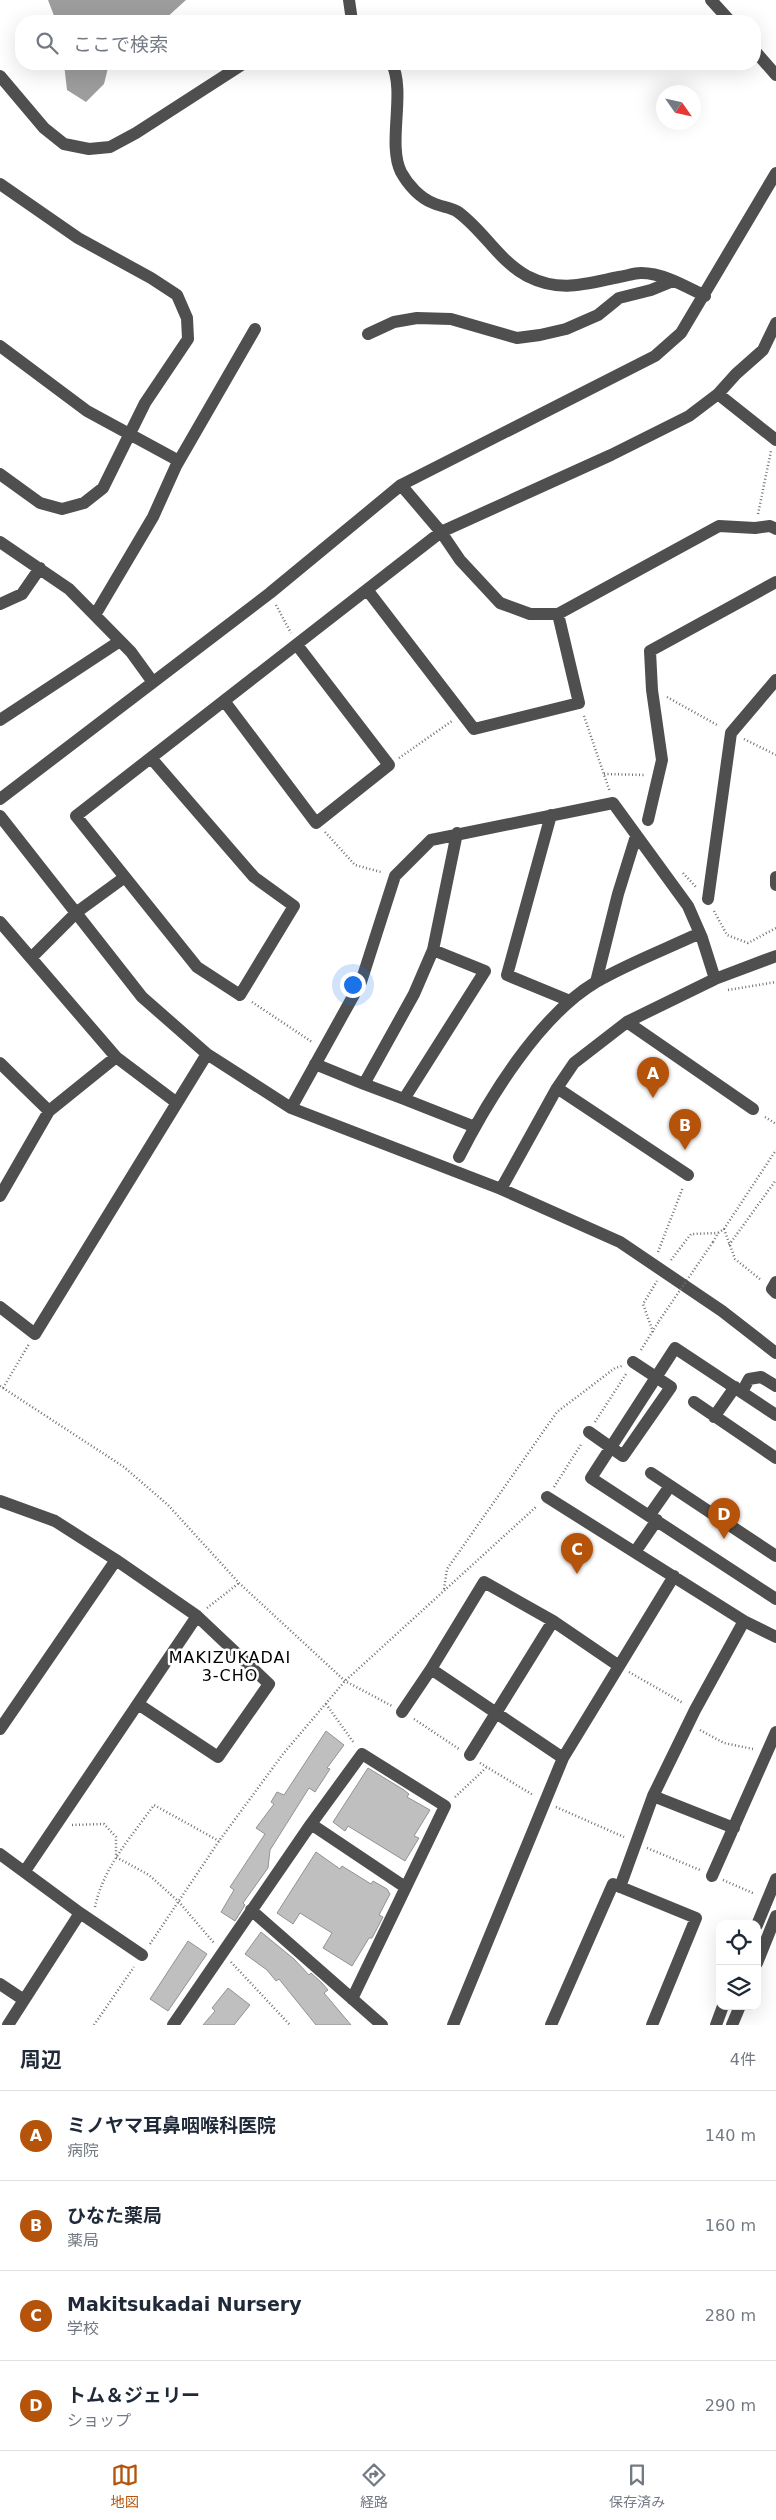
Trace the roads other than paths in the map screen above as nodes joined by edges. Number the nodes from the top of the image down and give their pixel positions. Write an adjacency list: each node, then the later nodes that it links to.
1 (349, 0): 3 (street)
2 (711, 0): 4 (street)
3 (351, 15)
4 (725, 15)
5 (761, 57): 8 (street)
6 (234, 70): 9 (street)
7 (393, 70): 12 (street)
8 (776, 75)
9 (0, 76)
10 (776, 173): 13 (street)
11 (0, 184): 19 (street)
12 (673, 281): 13 (street); 16 (street)
13 (705, 296): 23 (street)
14 (776, 323): 18 (street)
15 (255, 329): 21 (street)
16 (368, 334)
17 (0, 346): 19 (street)
18 (718, 394): 20 (street); 25 (street)
19 (129, 434): 21 (street); 22 (street)
20 (775, 439)
21 (179, 461): 32 (street)
22 (0, 474)
23 (401, 485): 25 (street); 36 (street)
24 (776, 529): 31 (street)
25 (441, 532): 29 (street); 31 (street)
26 (0, 542): 27 (street)
27 (40, 568): 30 (street); 32 (street)
28 (776, 582): 43 (street)
29 (368, 590): 31 (street); 34 (street)
30 (0, 604)
31 (558, 614)
32 (95, 615): 33 (street)
33 (120, 641): 36 (street); 38 (street)
34 (298, 645): 37 (street); 37 (street)
35 (776, 680): 49 (street)
36 (152, 681): 40 (street)
37 (225, 702): 39 (street)
38 (0, 720)
39 (151, 758): 46 (street); 46 (street)
40 (0, 799)
41 (551, 815): 44 (street); 45 (street); 57 (street)
42 (0, 816): 50 (street)
43 (648, 820)
44 (457, 833): 53 (street); 65 (street)
45 (636, 836): 52 (street); 59 (street)
46 (125, 877): 50 (street)
47 (776, 877): 48 (street)
48 (776, 885)
49 (708, 899)
50 (77, 912): 55 (street); 62 (street)
51 (0, 922): 55 (street)
52 (700, 933): 58 (street); 59 (street)
53 (432, 950): 56 (street); 66 (street)
54 (776, 956): 58 (street)
55 (30, 958): 63 (street)
56 (485, 971): 57 (street); 68 (street)
57 (507, 975): 60 (street)
58 (715, 979): 61 (street)
59 (596, 982): 60 (street)
60 (570, 1001): 73 (street)
61 (628, 1022): 67 (street); 71 (street)
62 (208, 1054): 69 (street); 70 (street)
63 (116, 1057): 69 (street); 72 (street)
64 (0, 1063): 72 (street)
65 (316, 1064): 66 (street); 70 (street)
66 (364, 1084): 68 (street)
67 (557, 1088): 75 (street); 76 (street)
68 (404, 1099): 73 (street)
69 (177, 1103): 78 (street)
70 (291, 1108): 76 (street)
71 (753, 1109)
72 (48, 1111): 77 (street)
73 (475, 1127): 74 (street)
74 (459, 1157)
75 (688, 1175)
76 (501, 1189): 79 (street)
77 (0, 1194)
78 (0, 1307)
79 (776, 1353)
80 (632, 1363): 81 (street)
81 (656, 1377): 83 (street); 88 (street); 88 (street)
82 (776, 1386): 83 (street)
83 (738, 1389): 85 (street); 86 (street)
84 (694, 1402): 86 (street)
85 (776, 1415)
86 (714, 1417): 89 (street)
87 (589, 1432): 88 (street)
88 (611, 1448): 94 (street)
89 (776, 1458)
90 (651, 1473): 91 (street)
91 (670, 1486): 94 (street); 96 (street)
92 (547, 1497): 95 (street)
93 (0, 1502): 97 (street)
94 (653, 1518): 95 (street); 99 (street)
95 (635, 1552): 98 (street)
96 (776, 1556)
97 (116, 1560): 100 (street); 109 (street)
98 (674, 1576): 102 (street); 104 (street)
99 (776, 1599)
100 (197, 1616): 106 (street); 106 (street)
101 (552, 1621): 104 (street); 105 (street); 108 (street)
102 (744, 1621): 103 (street); 113 (street)
103 (776, 1637)
104 (619, 1666): 112 (street)
105 (430, 1669): 107 (street); 108 (street)
106 (138, 1704): 117 (street)
107 (402, 1712)
108 (496, 1713): 111 (street); 112 (street)
109 (0, 1729)
110 (776, 1732): 115 (street)
111 (470, 1755)
112 (563, 1758): 136 (street)
113 (653, 1796): 115 (street); 121 (street)
114 (311, 1824): 120 (street); 120 (street); 122 (street)
115 (734, 1828): 118 (street)
116 (0, 1854): 117 (street)
117 (25, 1871): 123 (street)
118 (712, 1876)
119 (776, 1879): 125 (street)
120 (405, 1887): 129 (street)
121 (620, 1887): 137 (street); 138 (street)
122 (252, 1910): 129 (street); 134 (street)
123 (80, 1913): 127 (street); 130 (street)
124 (776, 1916): 126 (street)
125 (759, 1920)
126 (761, 1953)
127 (142, 1955)
128 (0, 1984): 130 (street)
129 (352, 1999): 135 (street)
130 (24, 2000): 133 (street)
131 (722, 2010): 139 (street)
132 (738, 2010): 140 (street)
133 (8, 2025)
134 (173, 2025)
135 (382, 2025)
136 (453, 2025)
137 (551, 2025)
138 (652, 2025)
139 (716, 2025)
140 (732, 2025)

